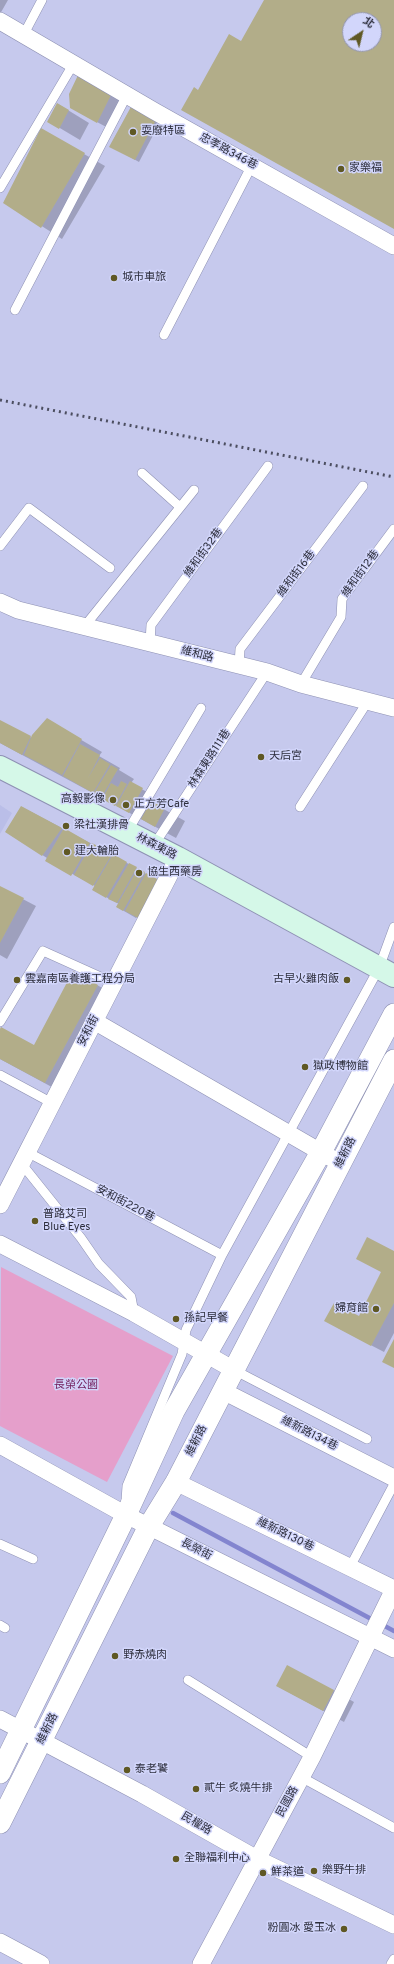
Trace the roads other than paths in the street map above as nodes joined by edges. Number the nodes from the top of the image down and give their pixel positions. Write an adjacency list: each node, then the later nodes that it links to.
1 (42, 0): 3 (lane)
2 (0, 21): 3 (street, 忠孝路346巷)
3 (24, 34): 4 (street, 忠孝路346巷)
4 (74, 62): 5 (street, 忠孝路346巷); 7 (lane)
5 (128, 95): 6 (street, 忠孝路346巷); 9 (lane)
6 (252, 164): 8 (street, 忠孝路346巷); 10 (lane)
7 (0, 188)
8 (394, 246)
9 (15, 310)
10 (164, 335)
11 (268, 466): 21 (lane, 維和街32巷)
12 (142, 473): 15 (lane)
13 (363, 486): 22 (lane, 維和街16巷)
14 (194, 490): 15 (lane)
15 (180, 507): 20 (lane)
16 (394, 529): 24 (lane, 維和街12巷)
17 (0, 546): 18 (lane)
18 (110, 568)
19 (0, 602): 20 (street, 維和路)
20 (84, 627): 21 (street, 維和路)
21 (150, 643): 22 (street, 維和路)
22 (239, 665): 23 (street, 維和路)
23 (267, 672): 24 (street, 維和路); 31 (lane, 林森東路111巷)
24 (301, 684): 25 (street, 維和路)
25 (368, 701): 27 (street, 維和路); 29 (lane)
26 (201, 708): 30 (lane)
27 (394, 708)
28 (0, 767): 30 (main road, 林森東路)
29 (300, 807)
30 (127, 832): 31 (main road, 林森東路)
31 (153, 846): 32 (main road, 林森東路)
32 (178, 858): 34 (main road, 林森東路); 35 (street, 安和街)
33 (394, 927): 34 (lane)
34 (387, 972): 42 (lane)
35 (114, 983): 37 (street, 安和街); 38 (lane)
36 (394, 1014): 43 (street, 維新路)
37 (94, 1021): 41 (street, 安和街); 42 (street)
38 (0, 1022)
39 (394, 1060): 45 (street, 維新路)
40 (0, 1075): 41 (lane)
41 (52, 1103): 44 (street, 安和街)
42 (289, 1133): 43 (street); 48 (lane)
43 (321, 1152): 45 (street); 51 (street, 維新路)
44 (24, 1158): 46 (street, 安和街); 48 (lane, 安和街220巷); 49 (lane)
45 (340, 1164): 52 (street, 維新路)
46 (0, 1205)
47 (0, 1244): 49 (street)
48 (222, 1255): 50 (lane)
49 (134, 1313): 50 (street)
50 (184, 1342): 51 (street); 59 (lane)
51 (206, 1354): 52 (street); 59 (street, 維新路)
52 (234, 1370): 53 (street, 維新路); 54 (lane)
53 (223, 1391): 56 (street, 維新路134巷); 57 (street, 維新路)
54 (367, 1439)
55 (0, 1445): 59 (street, 長榮街)
56 (394, 1478)
57 (176, 1482): 60 (street, 維新路); 63 (street, 維新路130巷)
58 (394, 1484): 63 (lane)
59 (126, 1515): 60 (street, 長榮街); 69 (street, 維新路)
60 (149, 1526): 65 (street, 長榮街); 70 (street, 維新路)
61 (0, 1544): 62 (lane)
62 (33, 1558)
63 (350, 1567): 64 (street, 維新路130巷)
64 (394, 1589): 65 (street, 民國路)
65 (371, 1637): 66 (street, 長榮街); 71 (street, 民國路)
66 (394, 1649)
67 (188, 1680): 71 (lane)
68 (0, 1719): 69 (street, 民權路)
69 (22, 1730): 70 (street, 民權路); 72 (street, 維新路)
70 (42, 1742): 74 (street, 維新路); 76 (street, 民權路)
71 (312, 1757): 73 (street, 民國路)
72 (0, 1773)
73 (301, 1777): 75 (lane); 76 (street, 民國路)
74 (0, 1823)
75 (394, 1828)
76 (257, 1860): 77 (street, 民權路); 81 (street, 民國路)
77 (394, 1926)
78 (0, 1942): 80 (street)
79 (394, 1959): 82 (lane)
80 (41, 1964)
81 (201, 1964)
82 (391, 1964)

